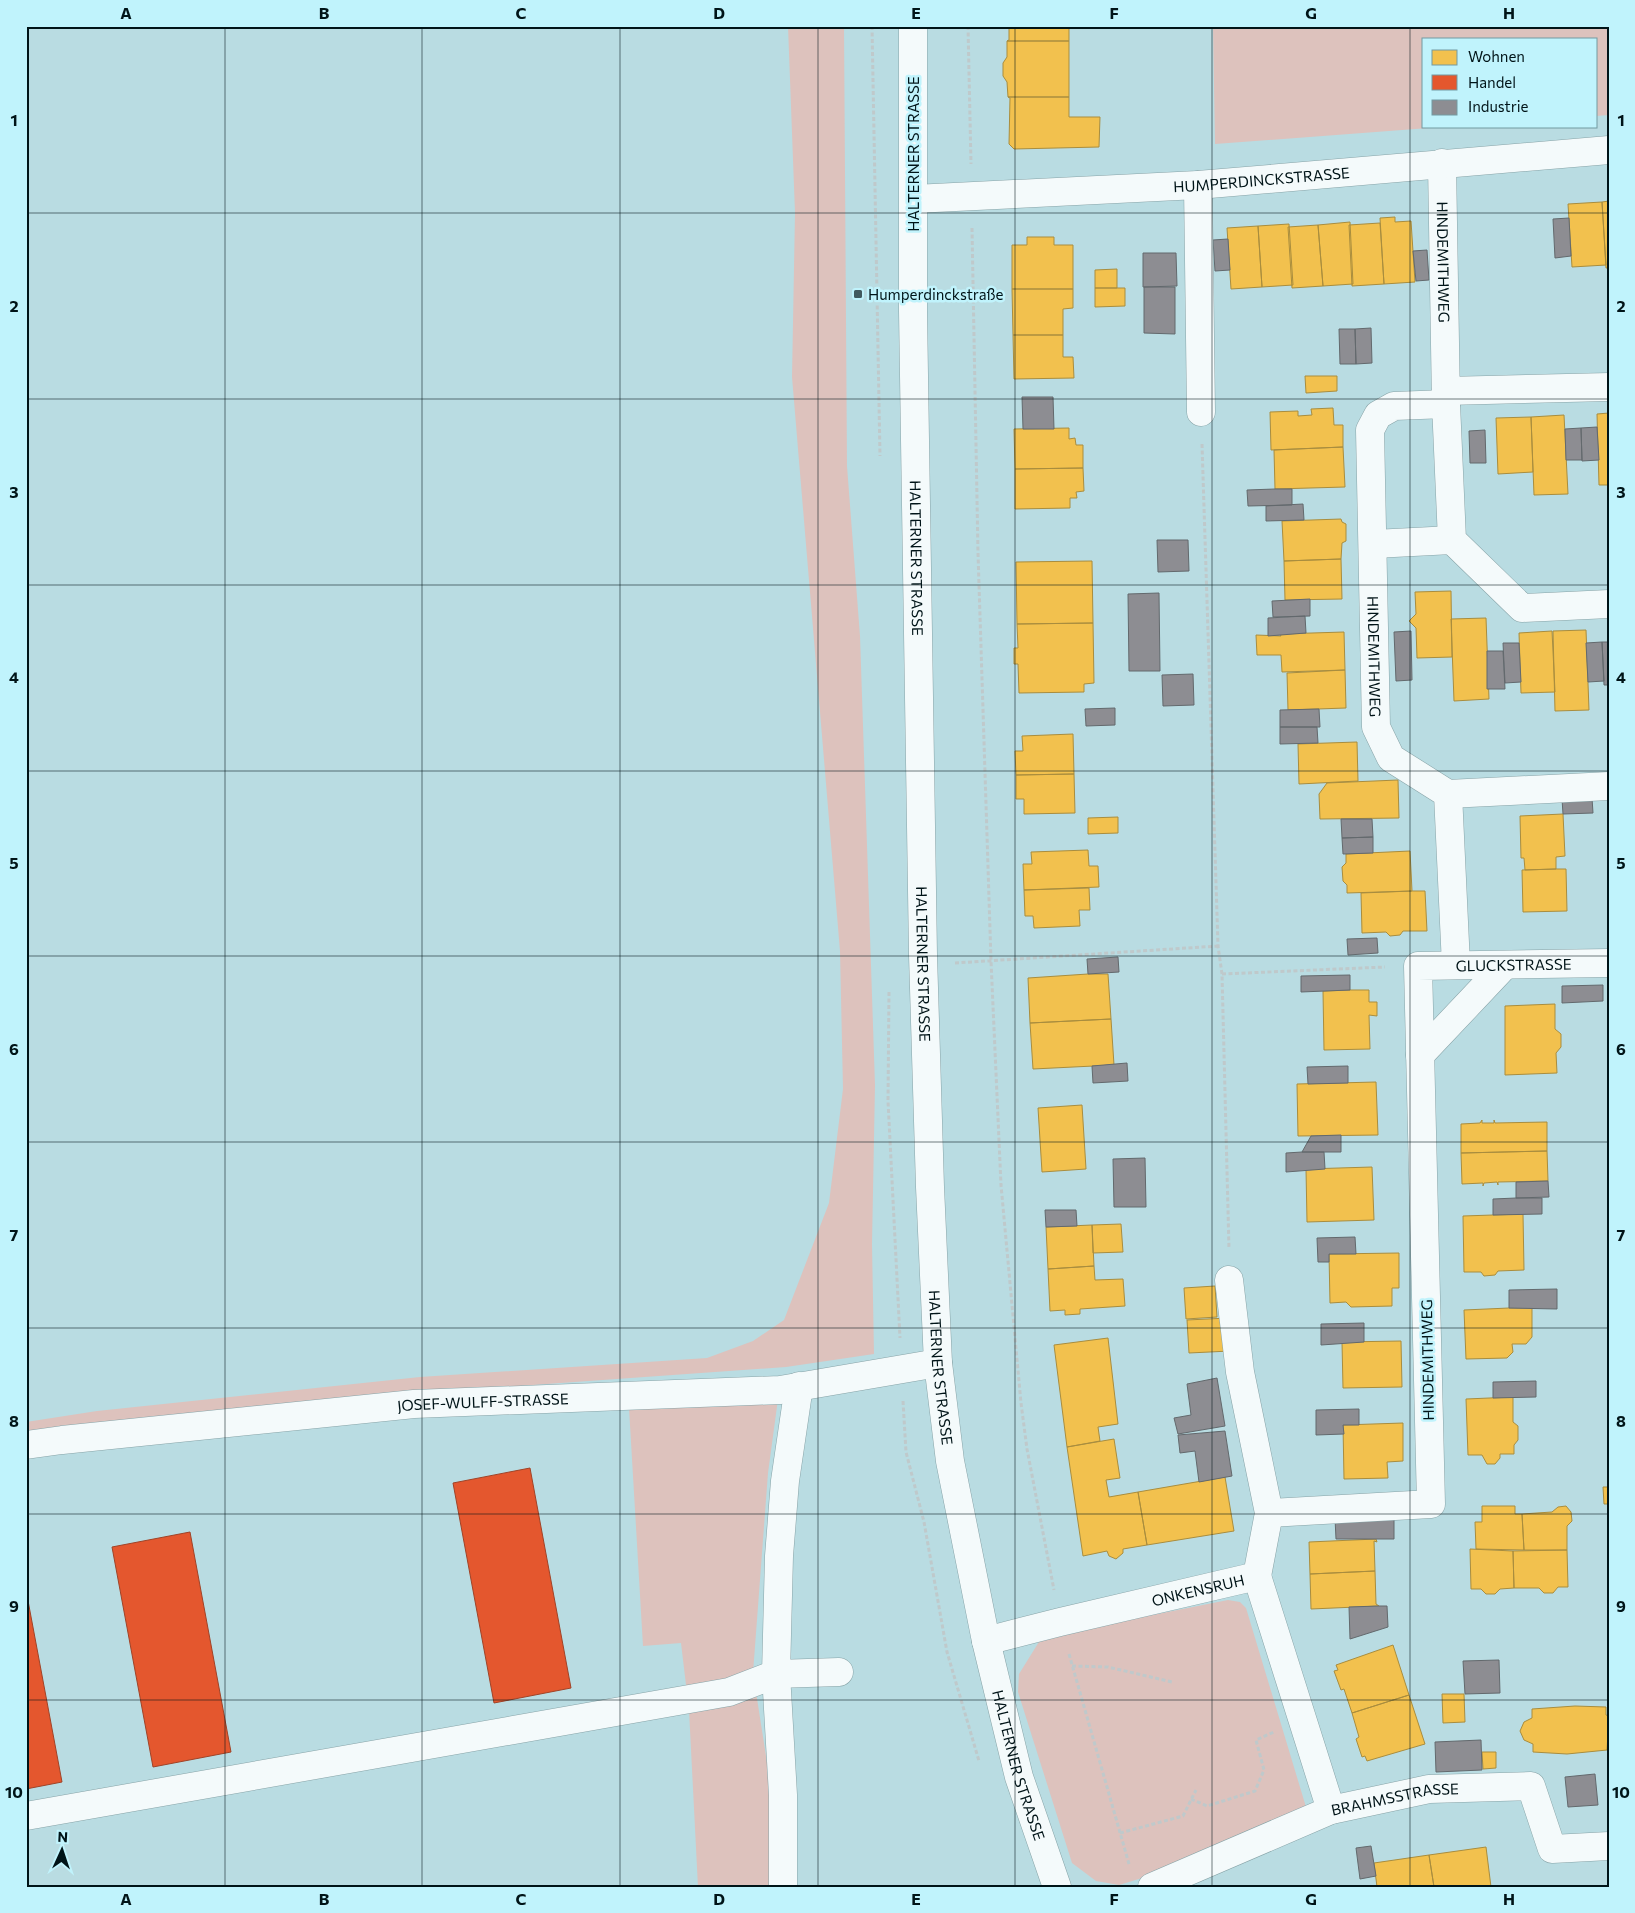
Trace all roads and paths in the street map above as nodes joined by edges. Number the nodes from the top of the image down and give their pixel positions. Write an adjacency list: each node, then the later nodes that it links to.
1 (913, 26): 7 (street, HALTERNER STRASSE)
2 (968, 26): 6 (path)
3 (1609, 150): 4 (street, HUMPERDINCKSTRASSE)
4 (1442, 163): 5 (street, HUMPERDINCKSTRASSE); 9 (street, HINDEMITHWEG)
5 (1198, 185): 6 (street, HUMPERDINCKSTRASSE); 10 (street)
6 (972, 197): 7 (street, HUMPERDINCKSTRASSE); 17 (path)
7 (914, 199): 19 (street, HALTERNER STRASSE)
8 (1609, 387): 9 (street, HINDEMITHWEG)
9 (1446, 398): 11 (street, HINDEMITHWEG); 12 (street, HINDEMITHWEG)
10 (1201, 412): 16 (path)
11 (1452, 540): 12 (street); 13 (street)
12 (1374, 544): 15 (street, HINDEMITHWEG)
13 (1609, 604)
14 (1609, 786): 15 (street)
15 (1448, 794): 20 (street)
16 (1218, 946): 17 (path); 23 (path)
17 (991, 961): 19 (path); 31 (path)
18 (1609, 963): 21 (street, GLUCKSTRASSE)
19 (923, 965): 26 (street, HALTERNER STRASSE)
20 (1456, 965): 21 (street, GLUCKSTRASSE); 22 (street, GLUCKSTRASSE)
21 (1505, 965): 24 (street)
22 (1418, 966): 23 (path); 24 (street, HINDEMITHWEG)
23 (1222, 974): 25 (path)
24 (1420, 1055): 29 (street, HINDEMITHWEG)
25 (1230, 1280): 29 (street)
26 (938, 1362): 27 (street, JOSEF-WULFF-STRASSE); 32 (street, HALTERNER STRASSE)
27 (799, 1386): 28 (street, JOSEF-WULFF-STRASSE); 35 (street)
28 (26, 1445)
29 (1269, 1513): 30 (street)
30 (1257, 1576): 31 (street, ONKENSRUH); 37 (street, ONKENSRUH)
31 (1060, 1622): 32 (street, ONKENSRUH); 33 (path)
32 (986, 1641): 46 (street, HALTERNER STRASSE)
33 (1072, 1666): 36 (path); 42 (path)
34 (839, 1672): 35 (street)
35 (776, 1674): 41 (street); 45 (street)
36 (1172, 1682)
37 (1303, 1722): 39 (path); 40 (street, ONKENSRUH)
38 (1196, 1790): 39 (path)
39 (1191, 1799): 42 (path)
40 (1330, 1810): 43 (street, BRAHMSSTRASSE); 47 (street, BRAHMSSTRASSE)
41 (26, 1816)
42 (1120, 1833): 44 (path)
43 (1609, 1846)
44 (1130, 1869)
45 (783, 1887)
46 (1057, 1887)
47 (1152, 1887)

